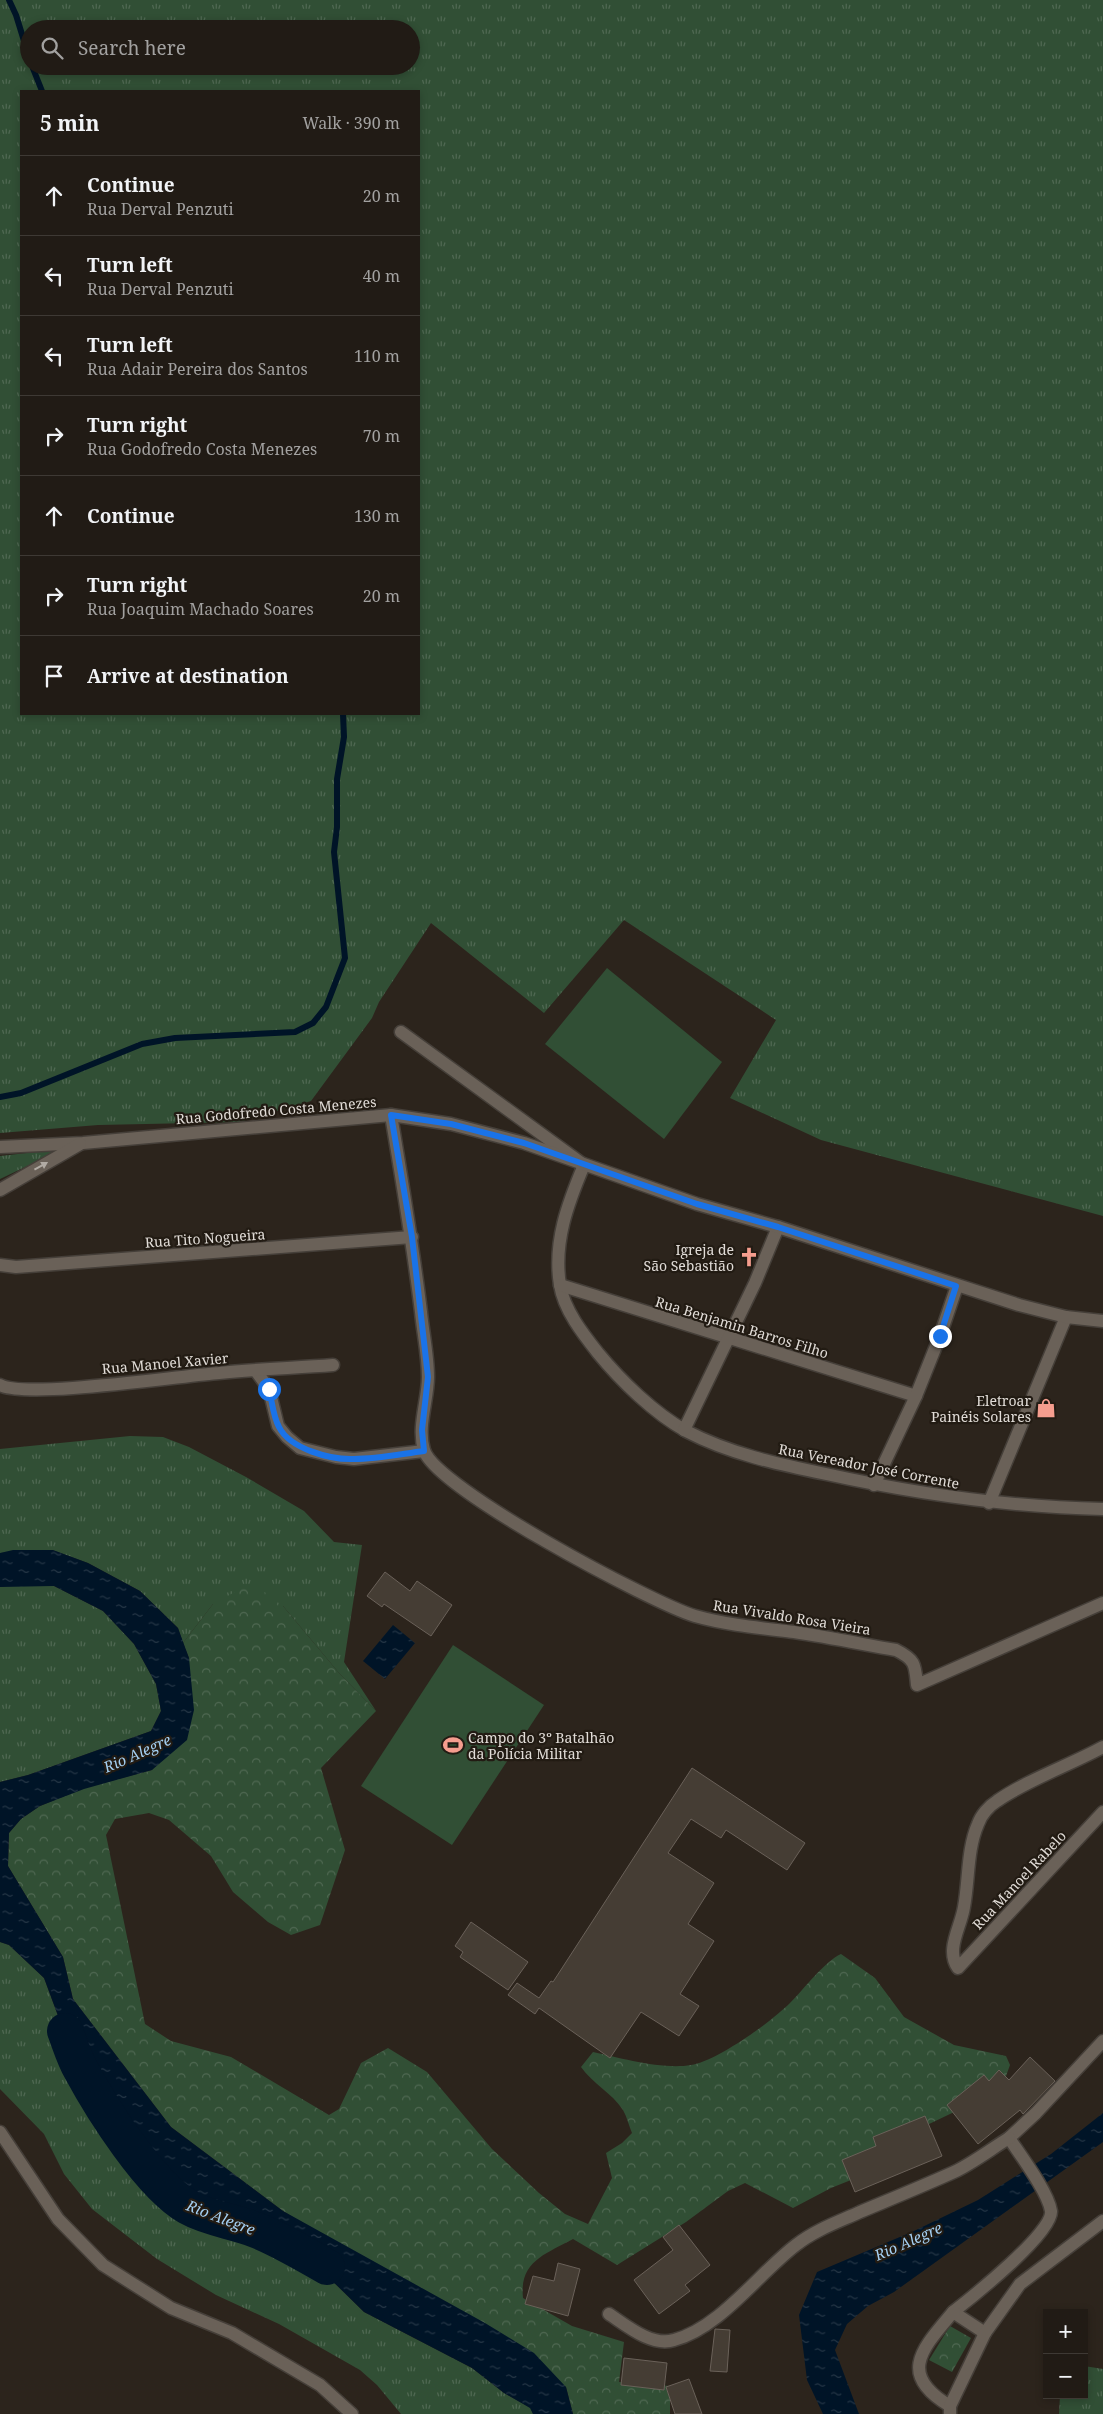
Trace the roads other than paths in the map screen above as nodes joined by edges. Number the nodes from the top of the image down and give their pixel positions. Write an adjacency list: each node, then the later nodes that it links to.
1 (401, 1032): 5 (street)
2 (391, 1115): 3 (street, Rua Godofredo Costa Menezes); 5 (street, Rua Godofredo Costa Menezes); 8 (street)
3 (83, 1142): 4 (street, Rua Godofredo Costa Menezes); 6 (street, one-way to 3)
4 (0, 1147)
5 (584, 1165): 7 (street, Rua Godofredo Costa Menezes); 10 (street, Rua Vereador José Corrente)
6 (0, 1190)
7 (778, 1227): 11 (street, Rua Godofredo Costa Menezes); 14 (street)
8 (412, 1237): 9 (street, Rua Tito Nogueira); 20 (street)
9 (0, 1265)
10 (560, 1285): 14 (street, Rua Benjamin Barros Filho); 19 (street, Rua Vereador José Corrente)
11 (956, 1286): 12 (street, Rua Godofredo Costa Menezes); 18 (street)
12 (1066, 1317): 13 (street, Rua Godofredo Costa Menezes); 22 (street)
13 (1103, 1321)
14 (729, 1339): 18 (street, Rua Benjamin Barros Filho); 19 (street)
15 (333, 1365): 16 (street, Rua Manoel Xavier)
16 (256, 1370): 17 (street, Rua Manoel Xavier); 20 (street)
17 (0, 1386)
18 (916, 1396): 21 (street)
19 (684, 1430): 21 (street, Rua Vereador José Corrente)
20 (424, 1451): 24 (street, Rua Vivaldo Rosa Vieira)
21 (874, 1485): 22 (street, Rua Vereador José Corrente)
22 (989, 1503): 23 (street, Rua Vereador José Corrente)
23 (1103, 1509)
24 (1103, 1603)
25 (1103, 1747): 26 (street, Rua Manoel Rabelo)
26 (1103, 1812)
27 (1103, 2041): 29 (street)
28 (0, 2132): 35 (street)
29 (1009, 2138): 31 (street); 32 (street)
30 (1103, 2221): 33 (street)
31 (953, 2312): 33 (street); 34 (street)
32 (609, 2314)
33 (985, 2333): 34 (street)
34 (950, 2410)
35 (352, 2414)

